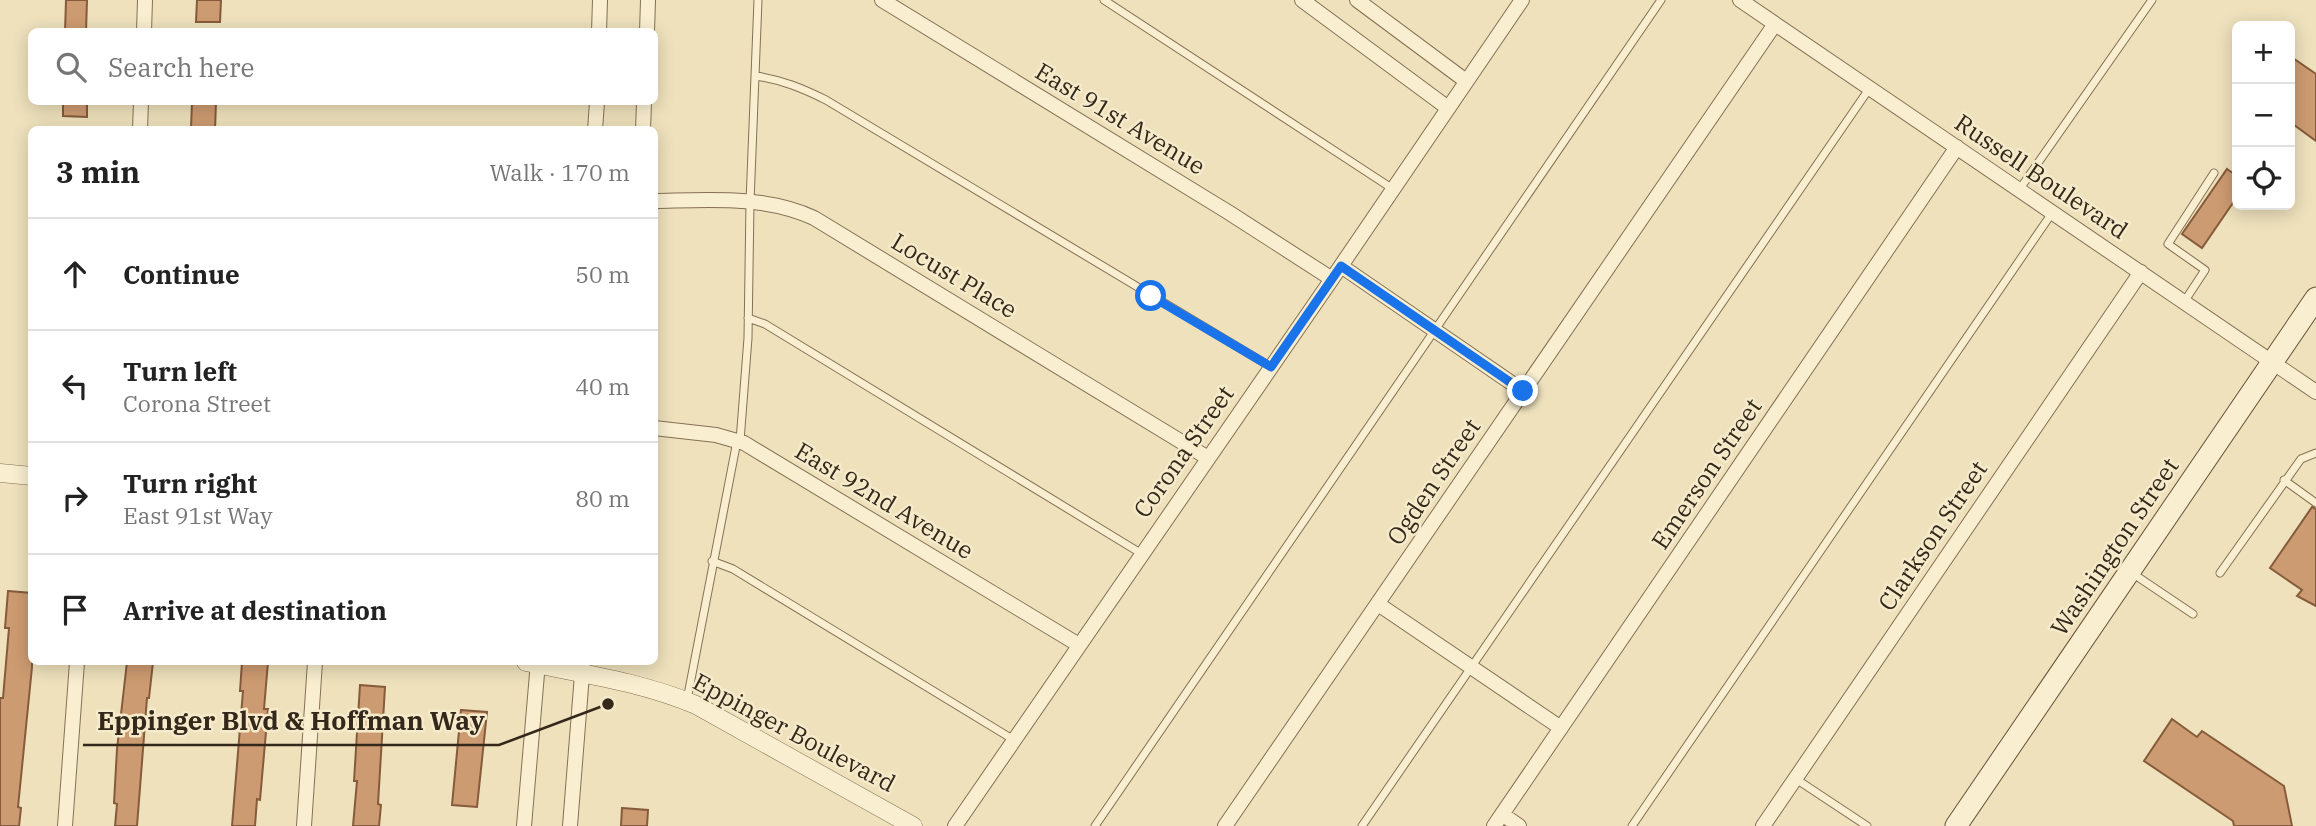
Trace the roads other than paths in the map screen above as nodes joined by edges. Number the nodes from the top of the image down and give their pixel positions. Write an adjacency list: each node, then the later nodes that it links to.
1 (145, 0): 14 (street)
2 (600, 0): 15 (street)
3 (648, 0): 16 (street)
4 (758, 0): 17 (lane)
5 (881, 0): 36 (street, East 91st Avenue)
6 (1104, 0): 29 (lane)
7 (1302, 0): 23 (street)
8 (1357, 0): 18 (street)
9 (1521, 0): 18 (street, Corona Street)
10 (1661, 0): 40 (lane)
11 (1740, 0): 13 (street, Russell Boulevard)
12 (2152, 0): 30 (lane)
13 (1775, 24): 19 (street, Russell Boulevard); 43 (street, Ogden Street)
14 (144, 28)
15 (599, 28)
16 (647, 28)
17 (756, 76): 32 (lane); 42 (lane)
18 (1466, 81): 23 (street, Corona Street)
19 (1870, 88): 27 (street, Russell Boulevard); 65 (lane)
20 (141, 105): 24 (street)
21 (597, 105): 25 (street)
22 (644, 105): 26 (street)
23 (1448, 108): 29 (street, Corona Street)
24 (140, 126)
25 (596, 126)
26 (643, 126)
27 (1957, 147): 30 (street, Russell Boulevard); 67 (street, Emerson Street)
28 (2214, 173): 37 (lane)
29 (1393, 189): 34 (street, Corona Street)
30 (2019, 190): 33 (street, Russell Boulevard)
31 (658, 201): 32 (street, Locust Place)
32 (750, 202): 39 (lane); 48 (street, Locust Place)
33 (2052, 212): 35 (street, Russell Boulevard); 81 (lane)
34 (1341, 266): 36 (street, Corona Street); 40 (street)
35 (2141, 272): 37 (street, Russell Boulevard); 69 (street, Clarkson Street)
36 (1332, 279): 42 (street, Corona Street)
37 (2183, 302): 41 (street, Russell Boulevard)
38 (2314, 306): 41 (main road, Washington Street)
39 (748, 318): 46 (lane); 53 (lane)
40 (1435, 330): 43 (street); 77 (lane)
41 (2272, 362): 44 (street, Russell Boulevard); 55 (main road, Washington Street)
42 (1271, 367): 48 (street, Corona Street)
43 (1523, 391): 57 (street, Ogden Street)
44 (2316, 392)
45 (658, 428): 46 (street, East 92nd Avenue)
46 (739, 441): 54 (lane); 59 (street, East 92nd Avenue)
47 (2316, 453): 51 (lane)
48 (1208, 458): 53 (street, Corona Street)
49 (0, 473): 50 (street)
50 (28, 476)
51 (2284, 480): 52 (lane); 56 (lane)
52 (2316, 503)
53 (1142, 554): 59 (street, Corona Street)
54 (712, 561): 66 (lane); 68 (lane)
55 (2130, 572): 58 (lane); 84 (main road, Washington Street)
56 (2220, 573)
57 (1378, 604): 65 (street); 78 (street, Ogden Street)
58 (2193, 614)
59 (1079, 645): 68 (street, Corona Street)
60 (77, 665): 71 (street)
61 (316, 665): 72 (street)
62 (534, 665): 73 (street)
63 (563, 665): 64 (street, Eppinger Boulevard)
64 (582, 667): 66 (street, Eppinger Boulevard); 74 (street)
65 (1471, 667): 67 (street); 79 (lane)
66 (687, 701): 75 (street, Eppinger Boulevard)
67 (1561, 728): 70 (street, Emerson Street)
68 (1014, 740): 76 (street, Corona Street)
69 (1795, 779): 82 (street, Clarkson Street); 83 (lane)
70 (1498, 820): 80 (street)
71 (65, 826)
72 (304, 826)
73 (524, 826)
74 (570, 826)
75 (913, 826)
76 (955, 826)
77 (1095, 826)
78 (1225, 826)
79 (1362, 826)
80 (1519, 826)
81 (1632, 826)
82 (1763, 826)
83 (1867, 826)
84 (1956, 826)

